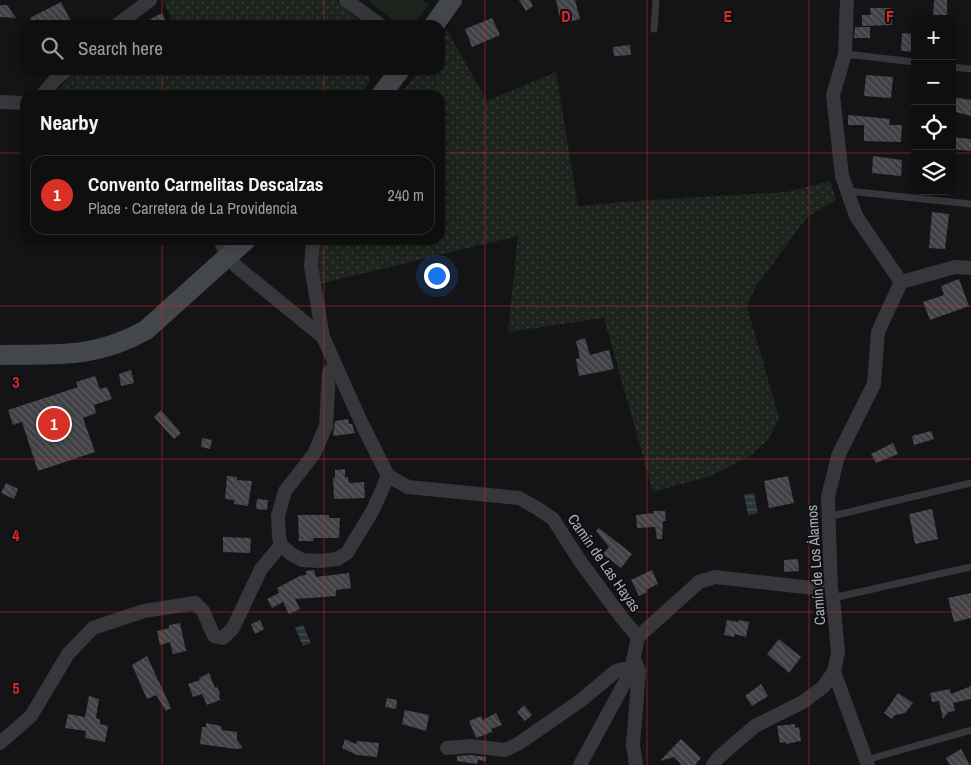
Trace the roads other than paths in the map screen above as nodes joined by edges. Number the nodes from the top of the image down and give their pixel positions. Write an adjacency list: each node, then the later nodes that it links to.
1 (150, 0): 6 (street)
2 (346, 0): 7 (street)
3 (452, 0): 8 (street)
4 (656, 0): 9 (lane)
5 (846, 0): 10 (street)
6 (124, 20)
7 (373, 20)
8 (438, 20)
9 (654, 29)
10 (845, 54): 11 (lane); 20 (street)
11 (911, 62)
12 (956, 67): 13 (lane)
13 (971, 69)
14 (60, 75): 16 (street)
15 (396, 75): 17 (street)
16 (46, 90)
17 (385, 90)
18 (0, 102): 19 (street)
19 (20, 103)
20 (847, 191): 21 (lane); 25 (street)
21 (971, 204)
22 (313, 245): 26 (street)
23 (224, 249): 26 (street); 27 (street)
24 (971, 268): 25 (street)
25 (901, 282): 31 (street, Camín de Los Álamos)
26 (323, 337): 28 (street)
27 (0, 355)
28 (335, 365): 29 (street); 32 (street)
29 (388, 476): 32 (street); 35 (street, Camín de Las Hayas)
30 (971, 483): 31 (lane)
31 (828, 517): 34 (street, Camín de Los Álamos)
32 (281, 544): 39 (street)
33 (971, 567): 34 (lane)
34 (832, 594): 35 (street); 37 (street, Camín de Los Álamos)
35 (638, 637): 36 (street)
36 (632, 664): 40 (street); 42 (street); 43 (street)
37 (834, 672): 41 (street, Camín de Los Álamos); 44 (street)
38 (971, 730): 41 (lane)
39 (0, 743)
40 (447, 748)
41 (867, 763)
42 (580, 765)
43 (636, 765)
44 (713, 765)

